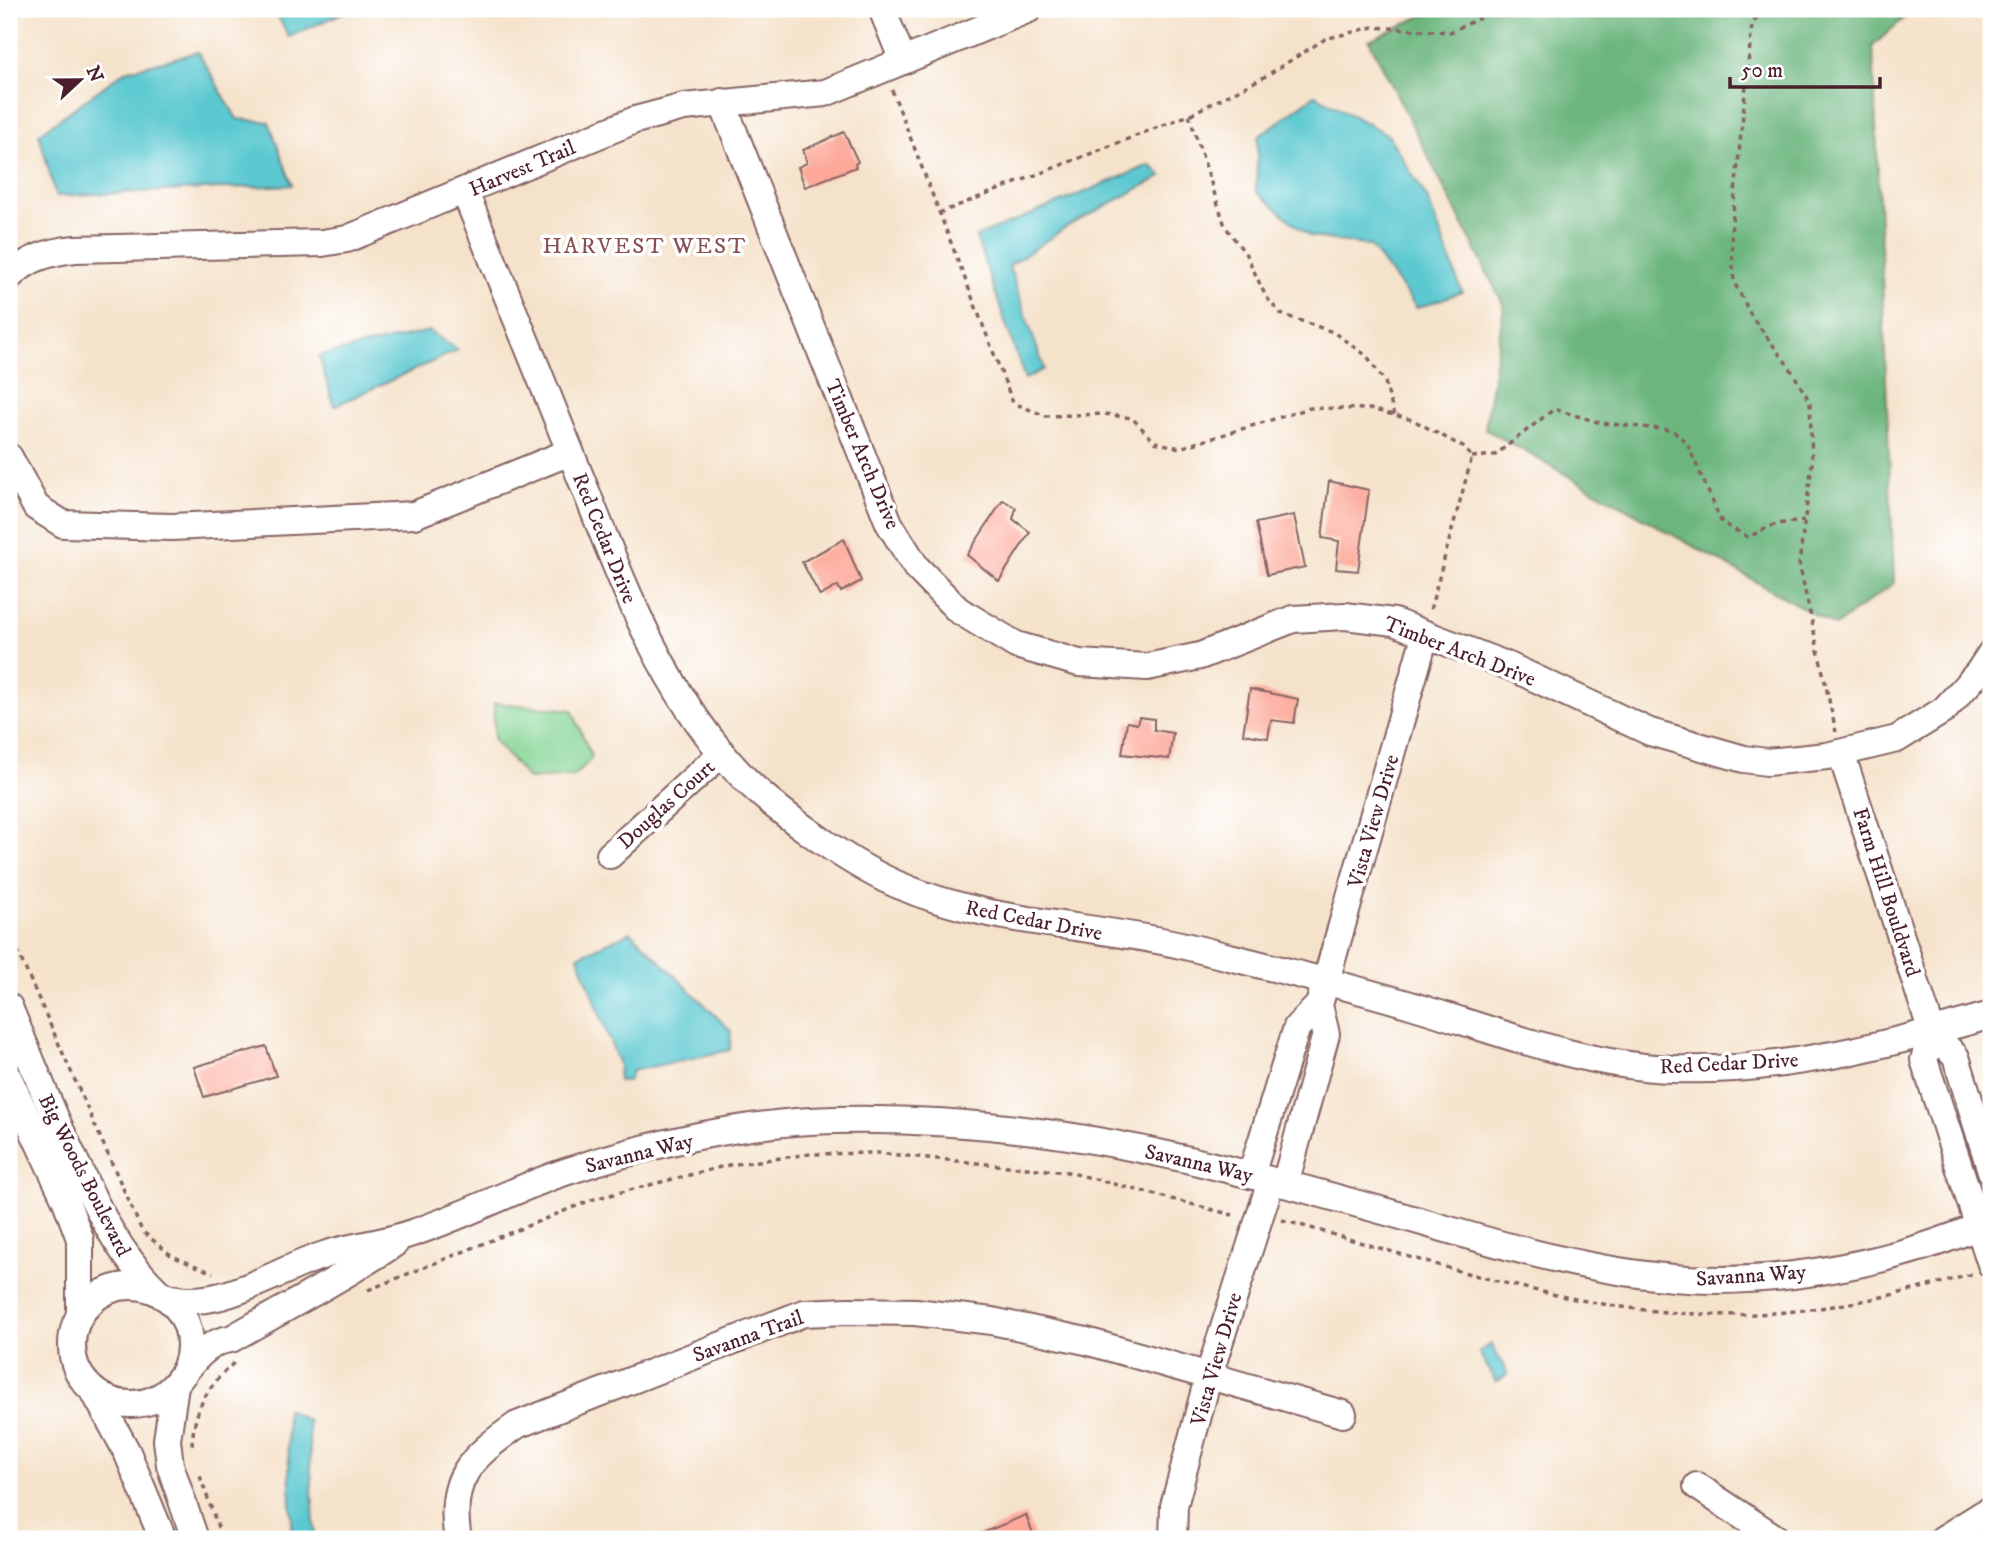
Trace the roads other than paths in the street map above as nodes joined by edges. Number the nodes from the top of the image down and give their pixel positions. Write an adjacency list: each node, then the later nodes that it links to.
1 (882, 9): 3 (street)
2 (1029, 9): 3 (street, Harvest Trail)
3 (893, 64): 4 (street, Harvest Trail)
4 (722, 102): 5 (street, Harvest Trail); 9 (street, Timber Arch Drive)
5 (465, 192): 6 (street, Harvest Trail); 7 (street, Red Cedar Drive)
6 (9, 277)
7 (570, 452): 8 (street); 11 (street, Red Cedar Drive)
8 (9, 457)
9 (1425, 636): 12 (street, Timber Arch Drive); 14 (street, Vista View Drive)
10 (1991, 653): 12 (street, Timber Arch Drive)
11 (722, 753): 13 (street, Douglas Court); 14 (street, Red Cedar Drive)
12 (1841, 753): 17 (street, Farm Hill Bouldvard)
13 (610, 855)
14 (1323, 993): 17 (street, Red Cedar Drive); 20 (street, Vista View Drive)
15 (9, 1007): 24 (street, Big Woods Boulevard)
16 (1991, 1015): 17 (street, Red Cedar Drive)
17 (1932, 1032): 19 (street, Farm Hill Bouldvard); 21 (street, Farm Hill Bouldvard)
18 (9, 1079): 25 (street, Big Woods Boulevard)
19 (1991, 1171)
20 (1269, 1180): 21 (street, Savanna Way); 22 (street, Savanna Way); 26 (street, Vista View Drive)
21 (1985, 1224): 23 (street, Farm Hill Bouldvard)
22 (406, 1236): 24 (street, Savanna Way); 27 (street, Savanna Way)
23 (1991, 1264)
24 (161, 1295): 25 (street, Big Woods Boulevard); 27 (street, Big Woods Boulevard)
25 (80, 1314): 28 (street, Big Woods Boulevard)
26 (1208, 1378): 29 (street, Savanna Trail); 34 (street, Savanna Trail); 35 (street, Vista View Drive)
27 (179, 1379): 28 (street); 33 (street, Big Woods Boulevard)
28 (95, 1393): 32 (street, Big Woods Boulevard)
29 (1343, 1414)
30 (1698, 1486): 36 (street)
31 (1991, 1509): 37 (street)
32 (163, 1539)
33 (195, 1539)
34 (458, 1539)
35 (1172, 1539)
36 (1777, 1539)
37 (1942, 1539)

